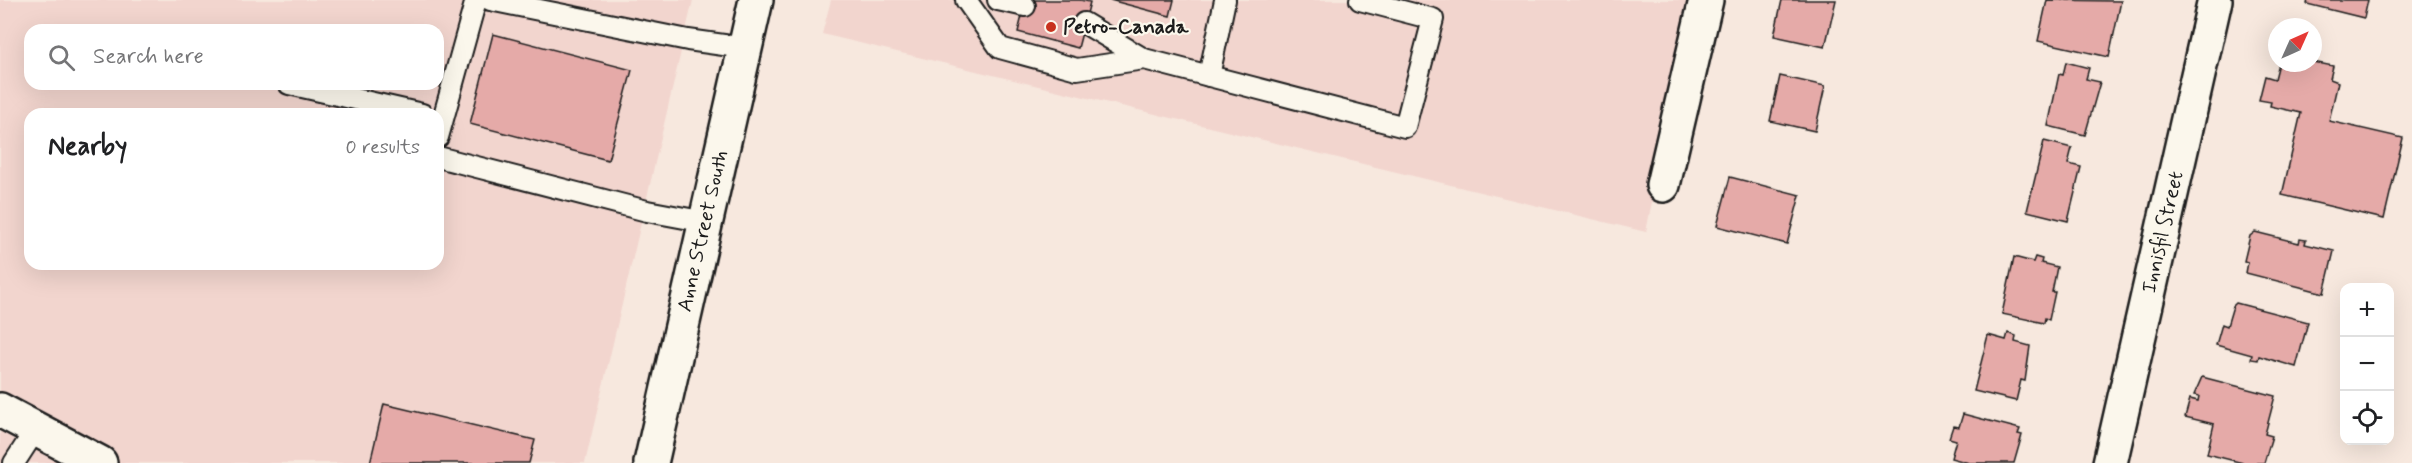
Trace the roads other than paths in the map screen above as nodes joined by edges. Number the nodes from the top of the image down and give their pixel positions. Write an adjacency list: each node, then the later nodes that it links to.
1 (476, 0): 17 (lane)
2 (490, 0): 12 (lane)
3 (756, 0): 12 (street, Anne Street South)
4 (966, 0): 13 (lane)
5 (998, 0): 10 (lane)
6 (1225, 0): 14 (lane)
7 (1360, 0): 14 (lane)
8 (1706, 0): 19 (street)
9 (2215, 0): 26 (street, Innisfil Street)
10 (1025, 6)
11 (1084, 23): 13 (lane)
12 (745, 48): 20 (street, Anne Street South)
13 (1144, 59): 14 (lane)
14 (1209, 76)
15 (316, 90): 16 (lane)
16 (395, 108)
17 (444, 111)
18 (444, 159): 20 (lane)
19 (1664, 185)
20 (705, 222): 25 (street, Anne Street South)
21 (0, 410): 22 (street)
22 (36, 429): 23 (lane); 24 (street)
23 (14, 463)
24 (100, 463)
25 (651, 463)
26 (2110, 463)

